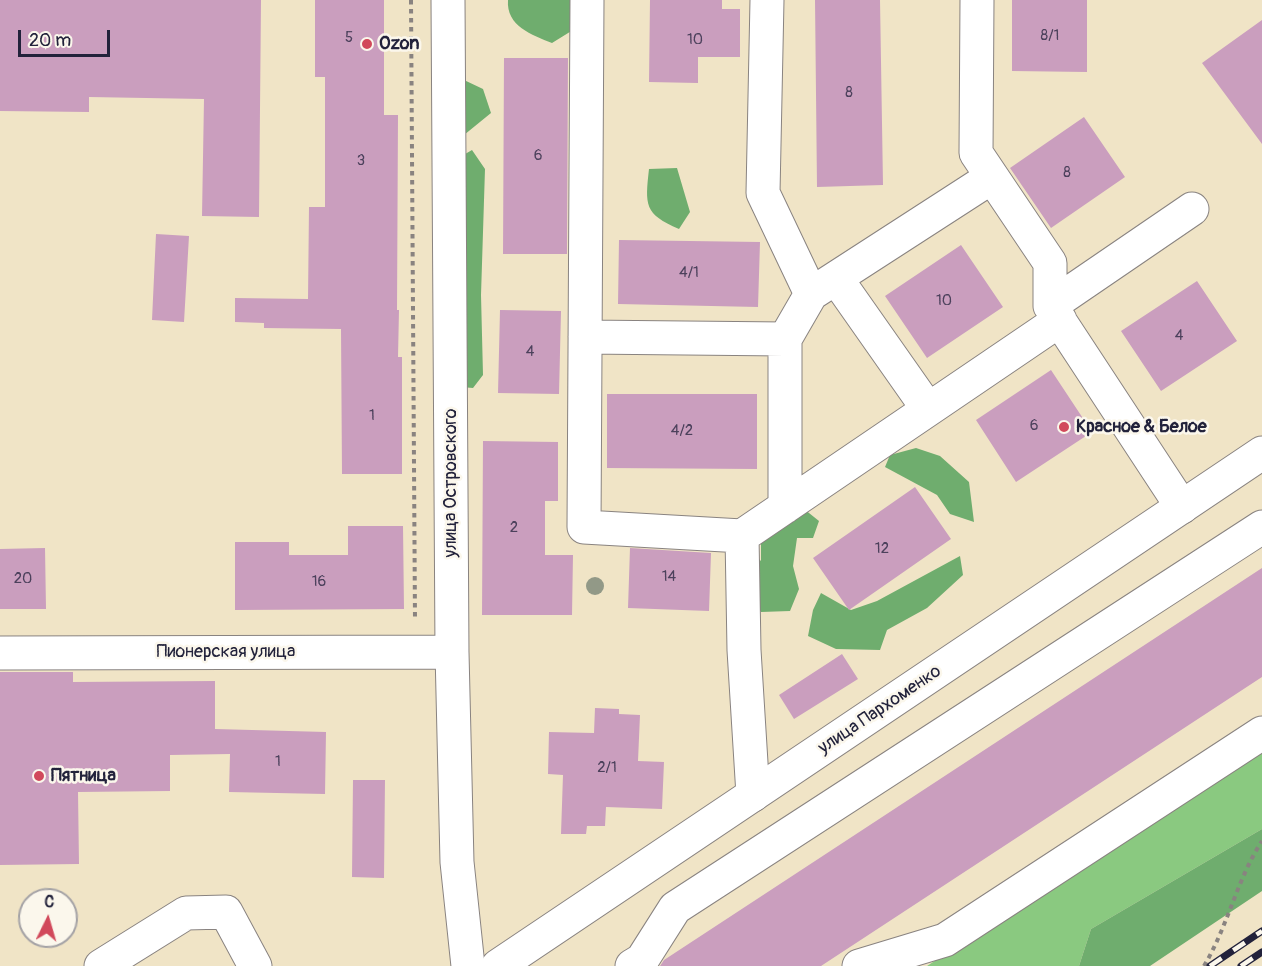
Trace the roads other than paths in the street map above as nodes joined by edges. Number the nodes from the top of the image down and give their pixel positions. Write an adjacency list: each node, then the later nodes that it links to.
1 (448, 0): 17 (street, улица Островского)
2 (587, 0): 9 (street)
3 (767, 0): 7 (street)
4 (976, 0): 5 (street)
5 (992, 177): 7 (street); 8 (street)
6 (1192, 209): 8 (street)
7 (823, 286): 10 (street); 11 (street)
8 (1055, 313): 11 (street); 14 (street)
9 (585, 337): 10 (street); 16 (street)
10 (785, 339): 13 (street)
11 (928, 410): 13 (street)
12 (1262, 453): 14 (street, улица Пархоменко)
13 (785, 507): 16 (street)
14 (1182, 507): 20 (street, улица Пархоменко)
15 (1262, 527): 25 (street)
16 (742, 536): 20 (street)
17 (452, 652): 18 (street, Пионерская улица); 23 (street, улица Островского)
18 (0, 653)
19 (1262, 733): 26 (street)
20 (753, 795): 24 (street, улица Пархоменко)
21 (101, 966): 22 (street)
22 (255, 966)
23 (468, 966)
24 (498, 966)
25 (632, 966)
26 (859, 966)

